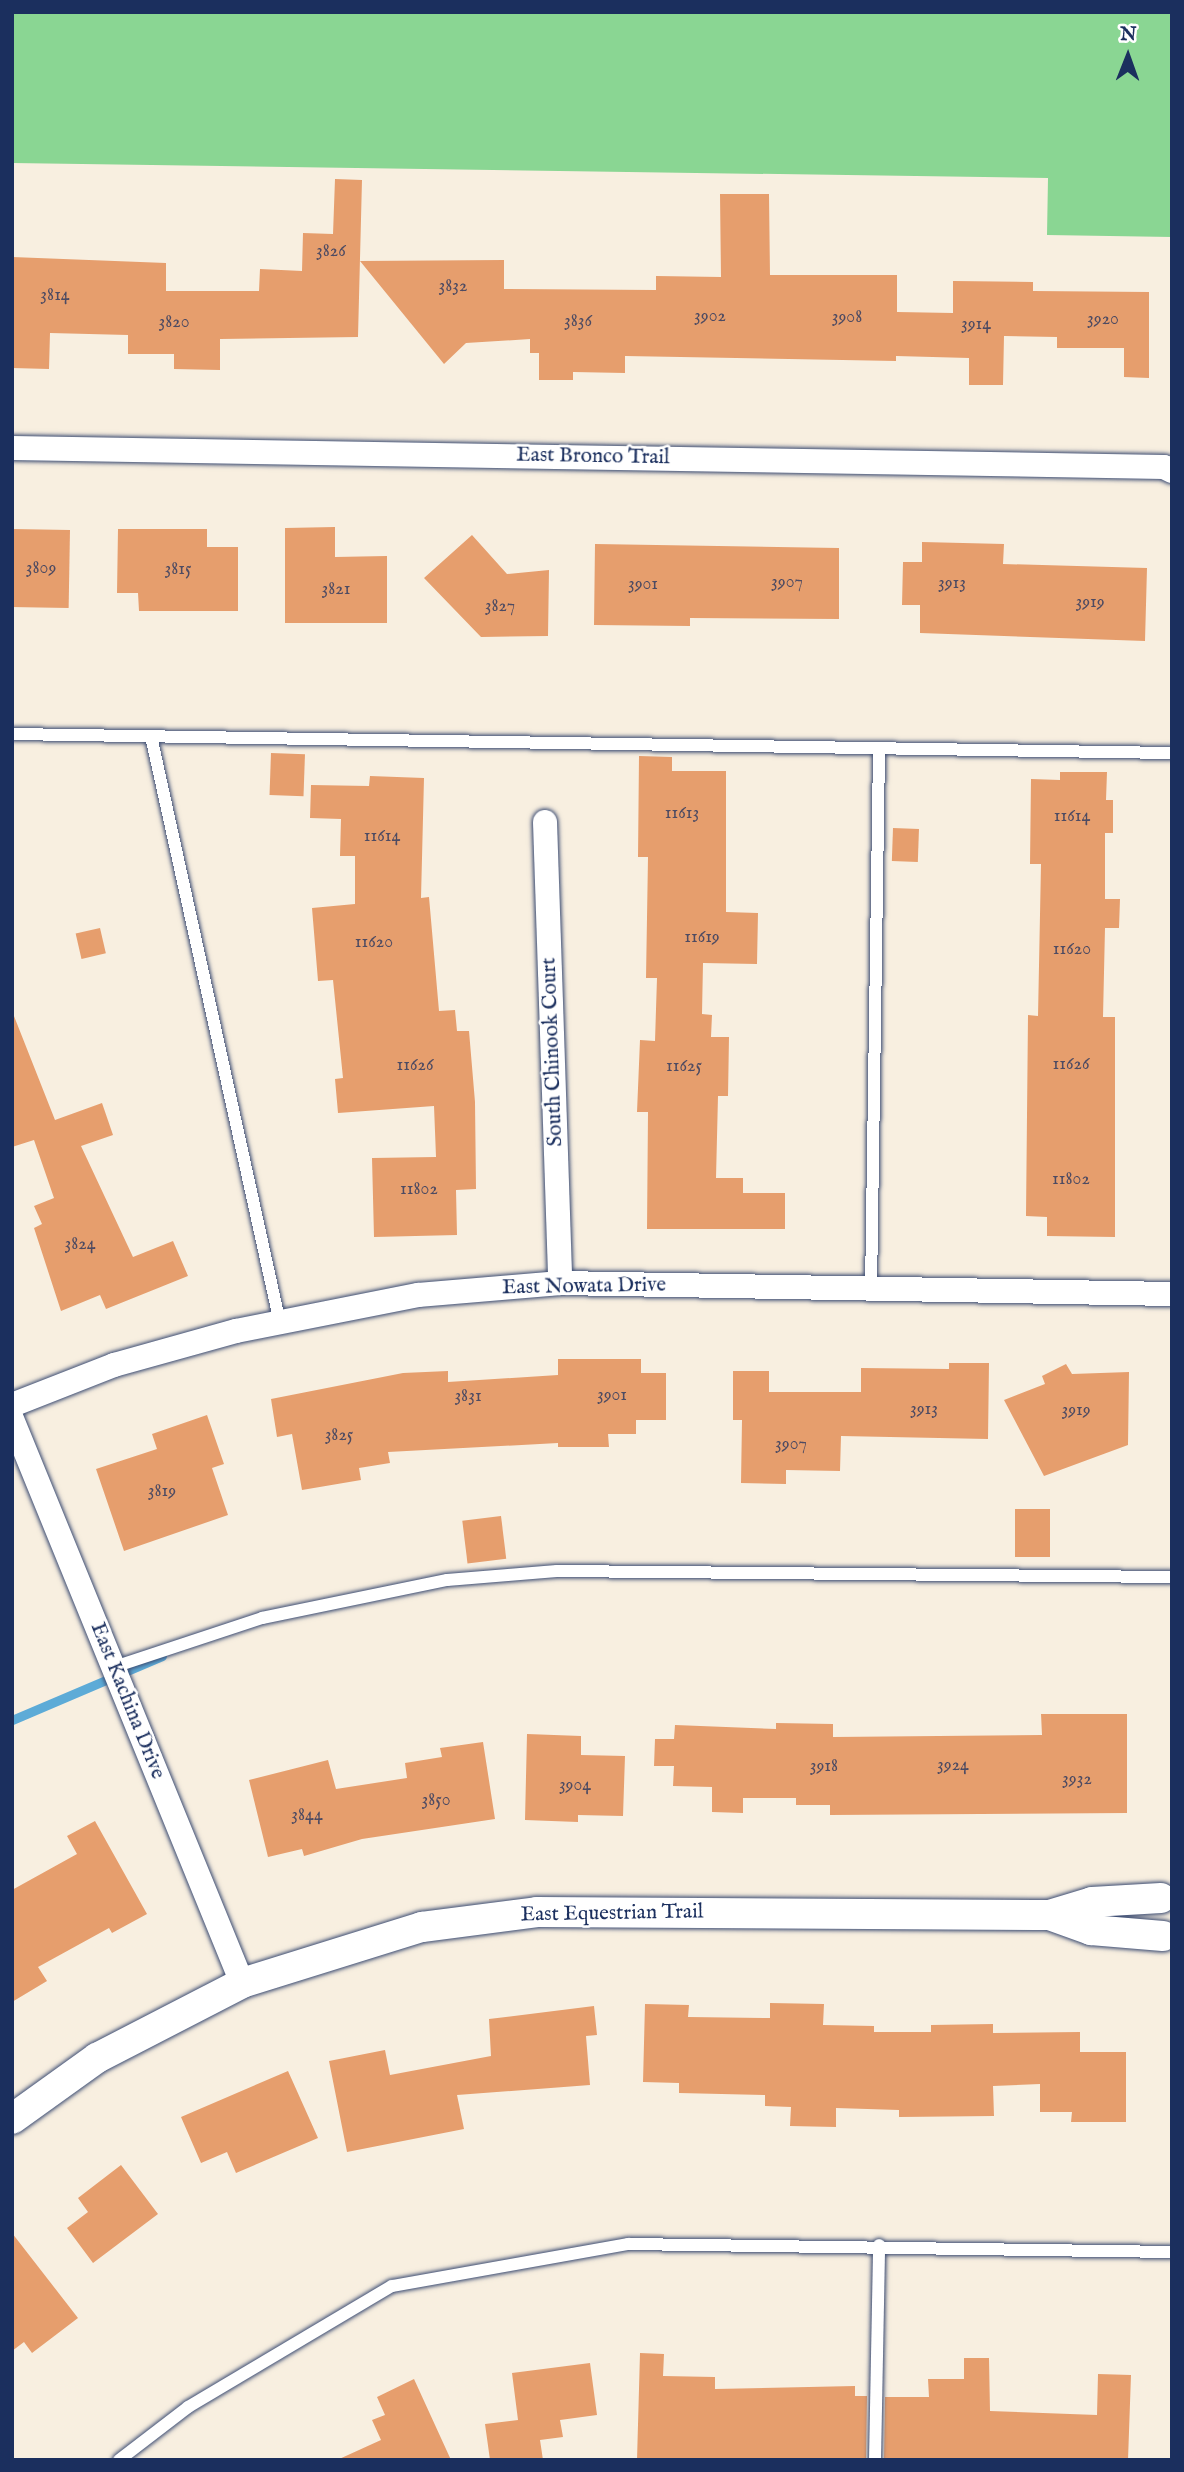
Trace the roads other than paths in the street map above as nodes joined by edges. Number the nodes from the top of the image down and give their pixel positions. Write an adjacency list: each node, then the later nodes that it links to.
1 (12, 448): 2 (street, East Bronco Trail)
2 (1172, 471)
3 (12, 734): 4 (lane)
4 (151, 736): 5 (lane); 11 (lane)
5 (879, 749): 6 (lane); 9 (lane)
6 (1172, 753)
7 (545, 822): 8 (street, South Chinook Court)
8 (561, 1283): 9 (street, East Nowata Drive); 11 (street, East Nowata Drive)
9 (871, 1290): 10 (street, East Nowata Drive)
10 (1172, 1294)
11 (280, 1323): 12 (street, East Nowata Drive)
12 (12, 1405)
13 (12, 1419): 15 (street, East Kachina Drive)
14 (1172, 1577): 15 (lane)
15 (114, 1667): 19 (street, East Kachina Drive)
16 (1169, 1889): 17 (street, East Equestrian Trail); 18 (street)
17 (1049, 1915): 18 (street, East Equestrian Trail); 19 (street, East Equestrian Trail)
18 (1168, 1940)
19 (243, 1983): 20 (street, East Equestrian Trail)
20 (12, 2119)
21 (879, 2245): 22 (lane); 23 (lane); 24 (lane)
22 (1172, 2252)
23 (119, 2460)
24 (875, 2460)

